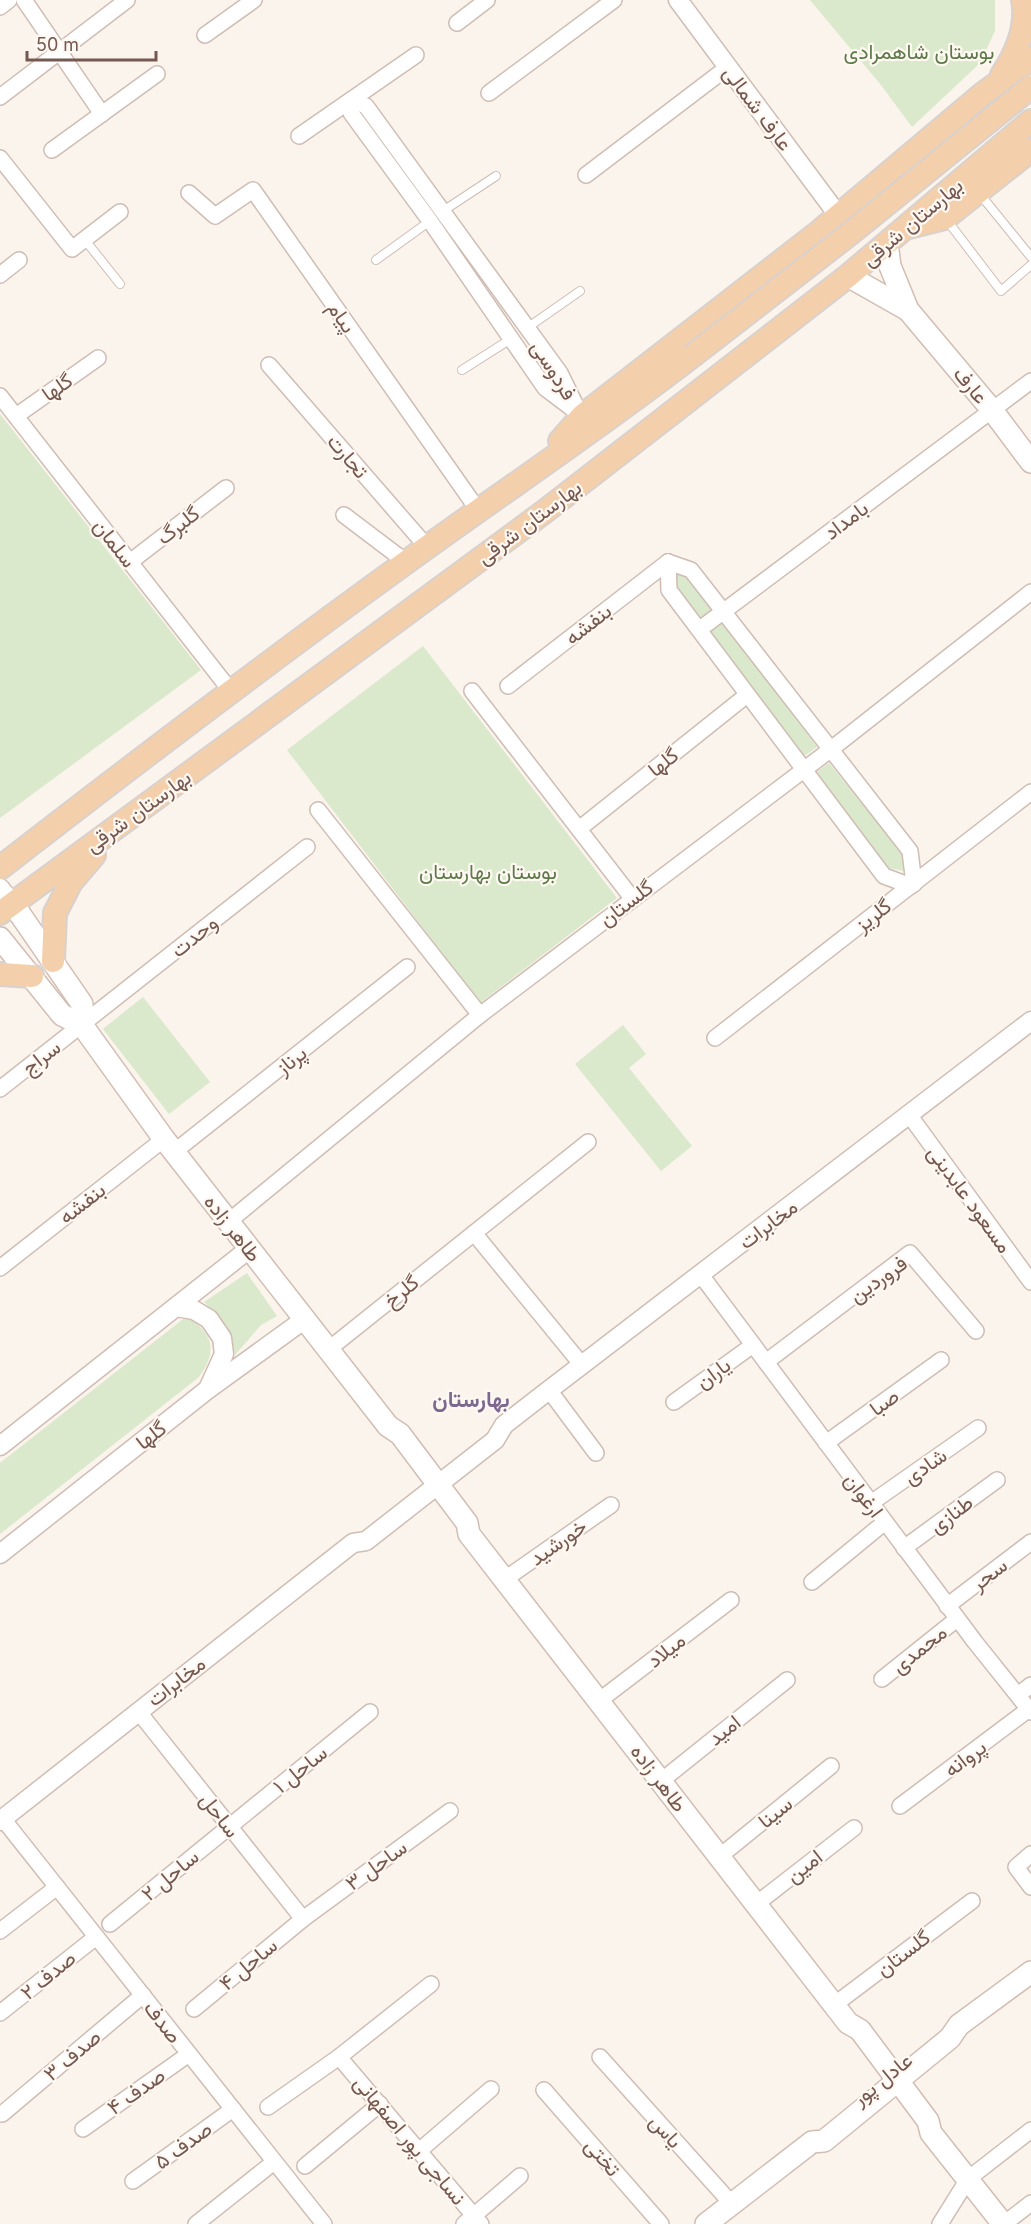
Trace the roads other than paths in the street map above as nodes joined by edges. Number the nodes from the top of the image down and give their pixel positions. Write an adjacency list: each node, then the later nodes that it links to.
1 (9, 0): 9 (street)
2 (24, 0): 12 (street)
3 (127, 0): 12 (street)
4 (487, 0): 10 (street)
5 (614, 0): 18 (street)
6 (678, 0): 15 (street, عارف شمالی)
7 (1023, 0): 19 (main road)
8 (252, 1): 11 (street)
9 (0, 7)
10 (457, 23)
11 (205, 35)
12 (60, 52): 20 (street); 22 (street)
13 (416, 55): 21 (street)
14 (1031, 59): 19 (main road, بهارستان شرقی)
15 (728, 67): 29 (street); 35 (street, عارف شمالی)
16 (157, 74): 22 (street)
17 (1031, 87): 61 (main road, بهارستان شرقی, bridge)
18 (489, 93)
19 (984, 93): 27 (main road, بهارستان شرقی)
20 (0, 97)
21 (351, 99): 24 (street); 33 (street, فردوسی); 37 (street, فردوسی)
22 (102, 114): 25 (street)
23 (1031, 121): 31 (main road, بهارستان شرقی)
24 (299, 136)
25 (52, 150)
26 (1031, 150): 31 (main road)
27 (911, 156): 31 (main road); 35 (main road, بهارستان شرقی)
28 (0, 159): 39 (street)
29 (586, 175)
30 (496, 176): 33 (lane)
31 (973, 183): 36 (main road); 38 (main road, بهارستان شرقی); 41 (lane)
32 (189, 193): 63 (street, پیام)
33 (443, 211): 37 (street); 50 (street, فردوسی)
34 (120, 212): 39 (street)
35 (838, 215): 59 (main road, بهارستان شرقی)
36 (945, 218): 38 (main road); 44 (lane)
37 (430, 221): 43 (lane); 51 (street, فردوسی)
38 (905, 228): 40 (main road, بهارستان شرقی)
39 (85, 240): 47 (lane)
40 (887, 243): 46 (main road, بهارستان شرقی); 49 (main road)
41 (1031, 257)
42 (19, 260): 45 (street)
43 (376, 260)
44 (1031, 265)
45 (0, 275)
46 (848, 276): 49 (main road); 80 (main road, بهارستان شرقی)
47 (120, 284)
48 (580, 291): 50 (lane)
49 (908, 310): 57 (main road, عارف)
50 (527, 328): 51 (street); 59 (street, فردوسی)
51 (511, 339): 54 (lane); 59 (street, فردوسی)
52 (98, 358): 58 (street, گلها)
53 (269, 365): 65 (street, تجارت)
54 (462, 370)
55 (1031, 381): 57 (street, بامداد)
56 (0, 396): 58 (street, سلمان)
57 (992, 410): 60 (main road, عارف); 70 (street, بامداد)
58 (16, 416): 66 (street, سلمان)
59 (582, 416): 61 (main road, بهارستان شرقی)
60 (1031, 462)
61 (537, 467): 63 (main road, بهارستان شرقی)
62 (226, 488): 66 (street, گلبرگ)
63 (478, 510): 65 (main road, بهارستان شرقی)
64 (344, 515): 67 (street)
65 (427, 547): 67 (main road, بهارستان شرقی)
66 (130, 562): 73 (street, سلمان)
67 (406, 562): 73 (main road, بهارستان شرقی)
68 (668, 562): 70 (street); 71 (street); 72 (street, بنفشه)
69 (1031, 592): 76 (street, گلستان)
70 (723, 612): 71 (street, بامداد); 76 (street)
71 (700, 629): 75 (street)
72 (508, 686)
73 (230, 690): 83 (main road, بهارستان شرقی)
74 (472, 691): 81 (street)
75 (747, 695): 77 (street); 81 (street, گلها)
76 (830, 750): 77 (street, گلستان); 84 (street)
77 (802, 771): 84 (street); 85 (street, گلستان)
78 (1031, 792): 84 (street, گلریز)
79 (318, 810): 92 (street)
80 (118, 825): 86 (main road, بهارستان شرقی); 88 (main road)
81 (579, 829): 85 (street)
82 (307, 847): 94 (street, وحدت)
83 (0, 868)
84 (913, 885): 95 (street, گلریز)
85 (632, 898): 92 (street, گلستان)
86 (4, 901): 88 (main road, طاهر زاده)
87 (0, 938): 91 (main road, طاهر زاده)
88 (53, 961): 94 (main road, طاهر زاده)
89 (407, 967): 99 (street, پرناز)
90 (0, 974): 91 (main road)
91 (32, 976): 94 (main road, طاهر زاده)
92 (480, 1016): 100 (street, گلستان)
93 (1031, 1021): 97 (street, مخابرات)
94 (82, 1025): 96 (street, سراج); 99 (main road, طاهر زاده)
95 (715, 1038)
96 (0, 1089)
97 (910, 1116): 104 (street, مخابرات); 105 (street, مسعود عابدینی)
98 (588, 1142): 101 (street, گلرخ)
99 (169, 1146): 100 (main road, طاهر زاده); 103 (street, بنفشه)
100 (228, 1222): 102 (main road, طاهر زاده)
101 (474, 1233): 110 (street, گلرخ); 113 (street)
102 (249, 1249): 106 (street); 107 (main road, طاهر زاده)
103 (0, 1268)
104 (701, 1275): 109 (street, ارغوان); 113 (street, مخابرات)
105 (1031, 1282)
106 (176, 1307): 114 (street); 119 (street)
107 (304, 1319): 110 (main road, طاهر زاده); 114 (street, گلها)
108 (976, 1331): 112 (street, فروردین)
109 (753, 1345): 112 (street, ارغوان); 116 (street, یاران)
110 (328, 1349): 122 (main road, طاهر زاده)
111 (941, 1360): 118 (street, صبا)
112 (766, 1362): 118 (street, ارغوان)
113 (582, 1365): 115 (street, مخابرات)
114 (207, 1390): 128 (street, گلها)
115 (549, 1390): 120 (street); 122 (street, مخابرات)
116 (674, 1402)
117 (978, 1428): 123 (street, شادی)
118 (826, 1443): 123 (street, ارغوان)
119 (0, 1446)
120 (596, 1453)
121 (997, 1480): 127 (street, طنازی)
122 (429, 1484): 129 (main road, طاهر زاده); 140 (street, مخابرات)
123 (871, 1503): 125 (street, ارغوان)
124 (611, 1505): 129 (street, خورشید)
125 (885, 1522): 127 (street, ارغوان); 130 (street)
126 (1031, 1542): 132 (street, سحر)
127 (904, 1548): 132 (street, ارغوان)
128 (0, 1554)
129 (505, 1579): 138 (main road, طاهر زاده)
130 (812, 1582)
131 (731, 1600): 138 (street, میلاد)
132 (947, 1606): 133 (street, ارغوان)
133 (957, 1619): 134 (street, محمدی); 137 (street, ارغوان)
134 (882, 1679)
135 (788, 1680): 143 (street, امید)
136 (1031, 1685): 137 (street)
137 (1018, 1695): 139 (street, ارغوان)
138 (600, 1700): 143 (main road, طاهر زاده)
139 (1030, 1710): 144 (street, پروانه)
140 (138, 1711): 146 (street, مخابرات); 147 (street, ساحل)
141 (370, 1712): 147 (street, ساحل ۱)
142 (831, 1766): 150 (street, سینا)
143 (661, 1781): 150 (main road, طاهر زاده)
144 (900, 1806)
145 (450, 1810): 155 (street, ساحل ۳)
146 (1, 1820): 151 (street, صدف)
147 (229, 1826): 155 (street, ساحل); 156 (street, ساحل ۲)
148 (854, 1828): 154 (street, امین)
149 (1031, 1854): 152 (street)
150 (719, 1857): 154 (main road, طاهر زاده)
151 (57, 1887): 157 (street); 158 (street, صدف)
152 (1031, 1887)
153 (972, 1901): 162 (street, گلستان)
154 (755, 1905): 162 (main road, طاهر زاده)
155 (303, 1919): 163 (street, ساحل ۴)
156 (110, 1924)
157 (0, 1931)
158 (96, 1936): 161 (street, صدف); 164 (street, صدف ۲)
159 (1031, 1972): 168 (main road, عادل پور)
160 (431, 1984): 166 (street)
161 (143, 1995): 165 (street, صدف); 174 (street, صدف ۳)
162 (834, 2005): 168 (main road, طاهر زاده)
163 (194, 2009)
164 (0, 2013)
165 (189, 2054): 173 (street, صدف); 175 (street, صدف ۴)
166 (339, 2057): 171 (street, نساجی پور اصفهانی); 172 (street)
167 (600, 2057): 184 (street, یاس)
168 (890, 2080): 181 (main road, طاهر زاده); 184 (main road, عادل پور)
169 (491, 2089): 177 (street)
170 (544, 2090): 188 (street, تختی)
171 (380, 2104): 177 (street, نساجی پور اصفهانی); 179 (street)
172 (268, 2107)
173 (233, 2109): 178 (street, صدف); 182 (street, صدف ۵)
174 (2, 2114)
175 (83, 2129)
176 (1031, 2130): 181 (street)
177 (419, 2151): 185 (street, نساجی پور اصفهانی)
178 (274, 2162): 186 (street); 187 (street, صدف)
179 (305, 2166)
180 (520, 2176): 185 (street)
181 (968, 2179): 190 (street); 191 (main road, طاهر زاده)
182 (134, 2181)
183 (1031, 2203): 191 (street)
184 (732, 2204): 189 (main road, عادل پور)
185 (473, 2221)
186 (196, 2224)
187 (324, 2224)
188 (661, 2224)
189 (706, 2224)
190 (940, 2224)
191 (1004, 2224)

